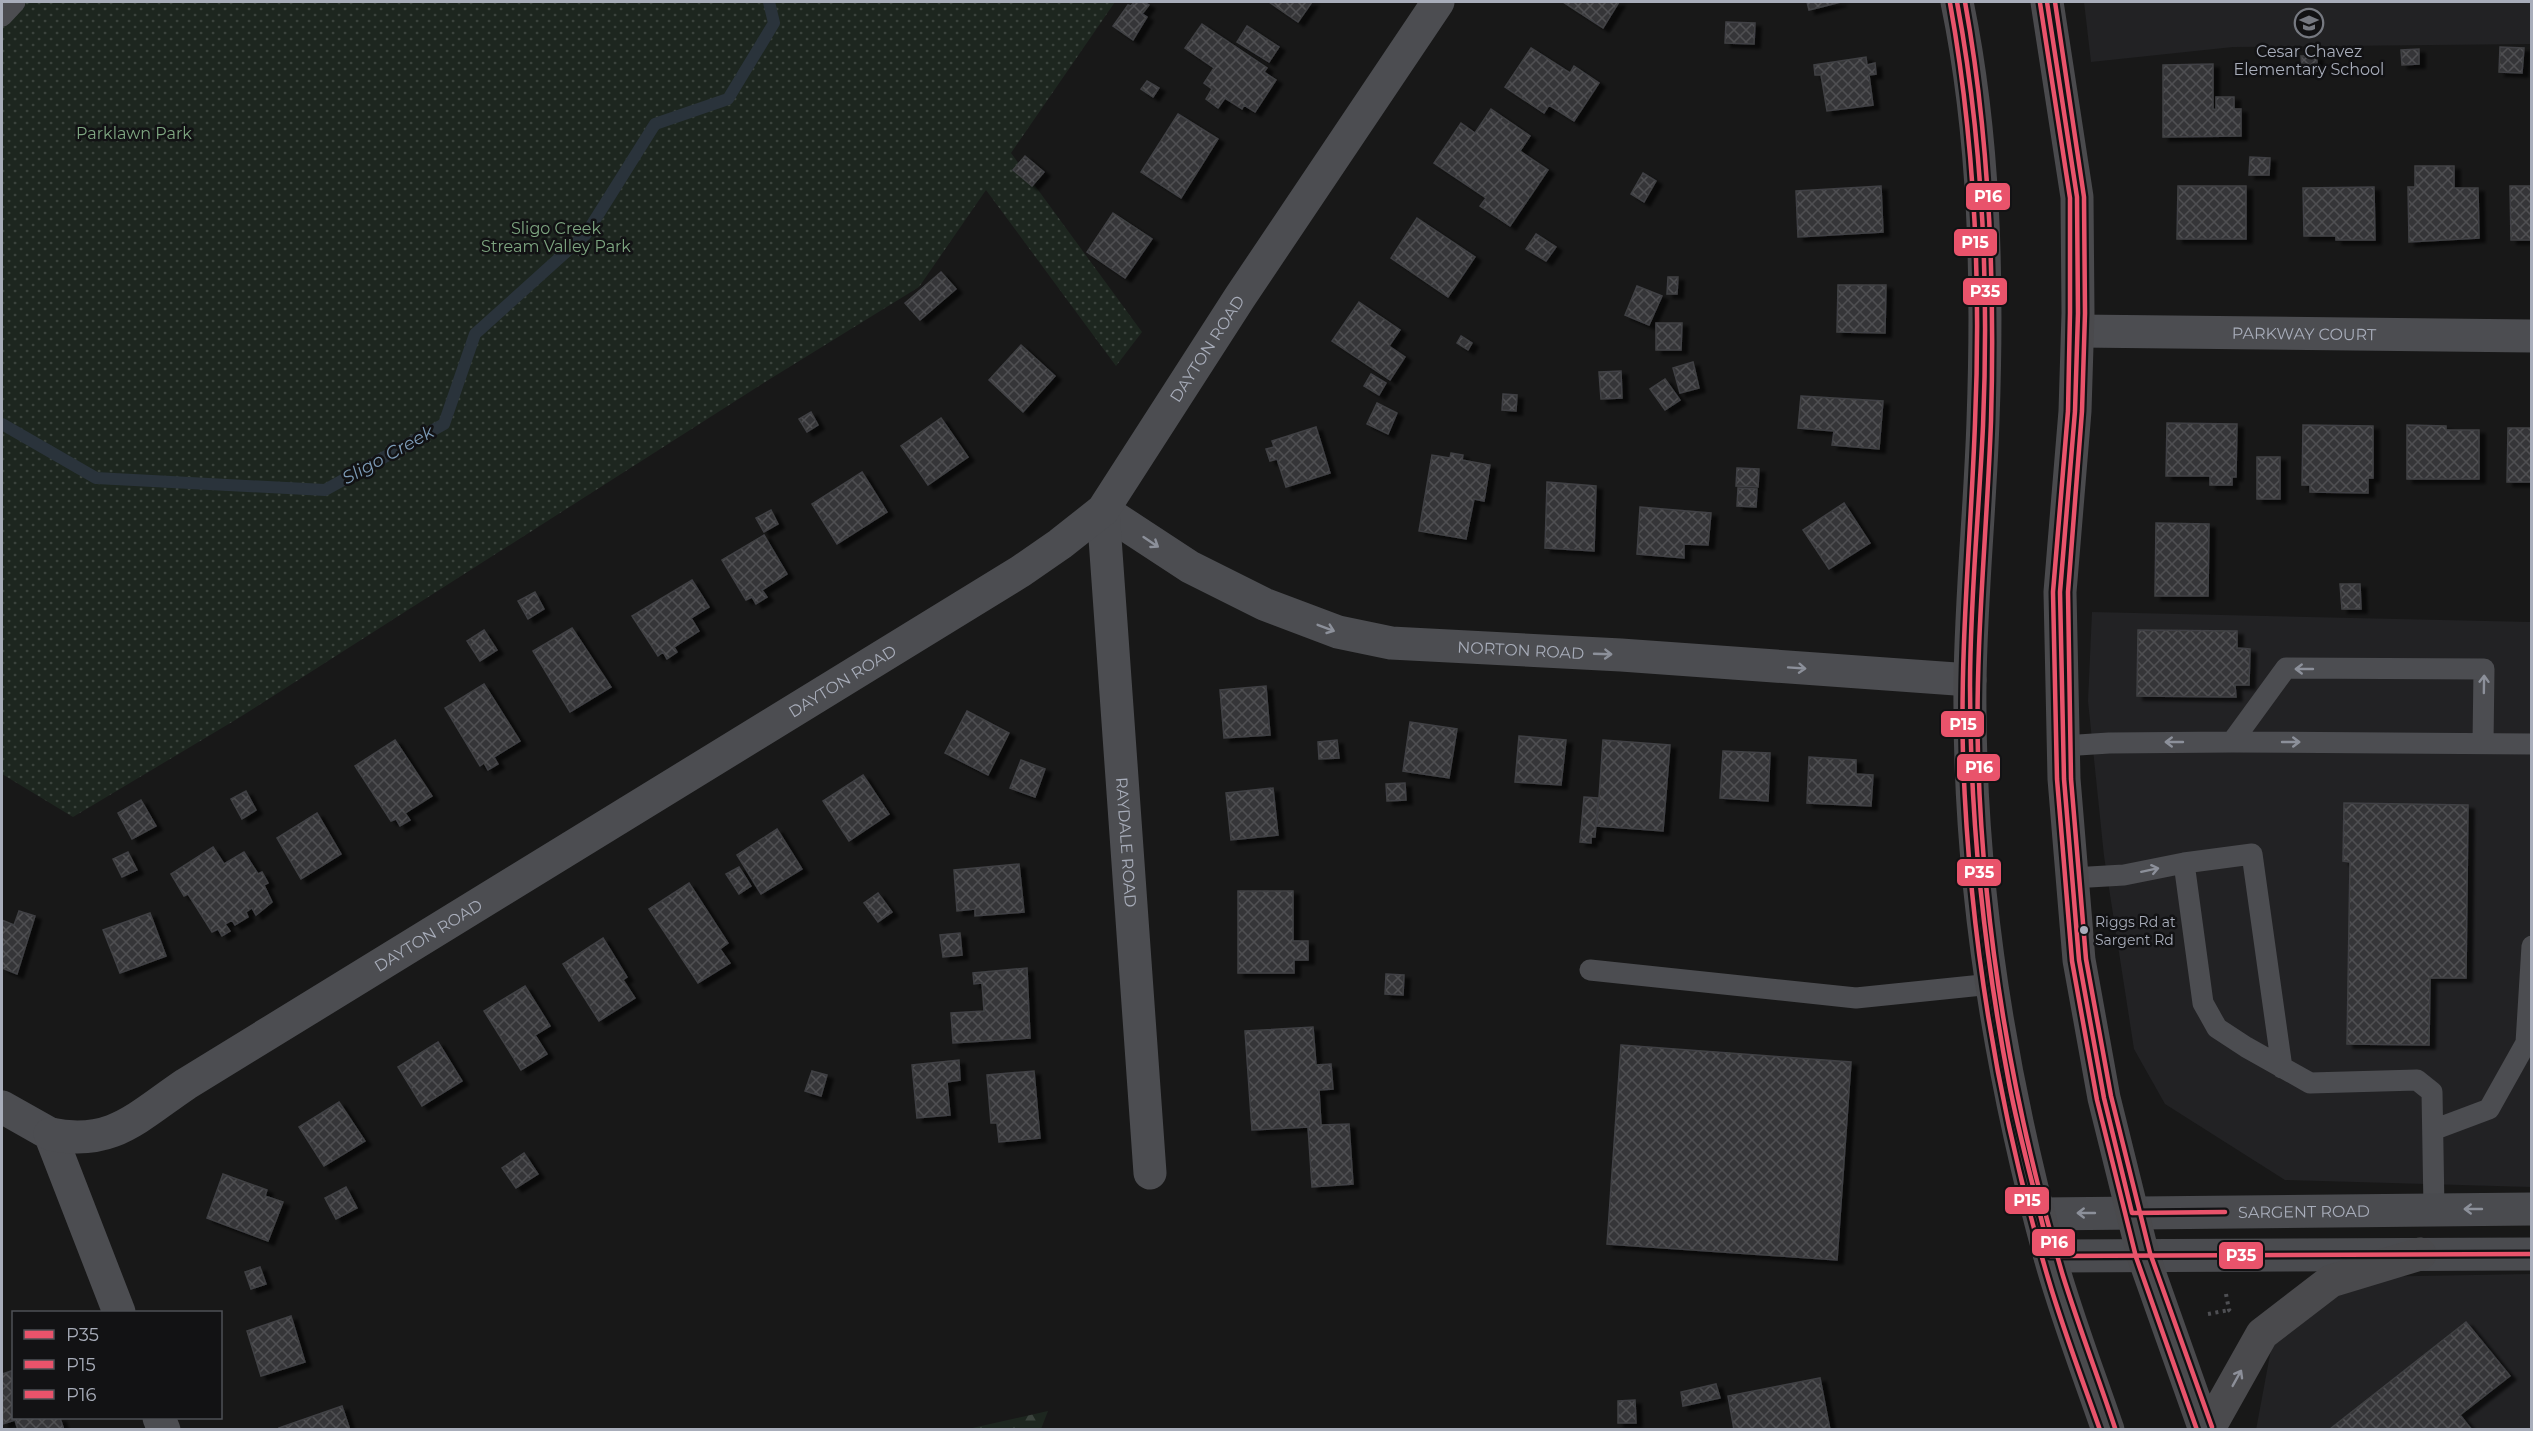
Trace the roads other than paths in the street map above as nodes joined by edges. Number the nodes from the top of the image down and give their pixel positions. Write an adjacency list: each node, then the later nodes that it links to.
1 (15, 2): 5 (lane)
2 (1438, 2): 8 (street, DAYTON ROAD)
3 (1957, 2): 9 (main road)
4 (2047, 2): 6 (main road)
5 (2, 16)
6 (2078, 331): 7 (street, PARKWAY COURT); 13 (main road)
7 (2532, 336)
8 (1102, 510): 9 (street, NORTON ROAD, one-way to 9); 22 (street, DAYTON ROAD); 23 (street, RAYDALE ROAD)
9 (1970, 680): 18 (main road)
10 (2232, 742): 11 (lane, one-way to 11); 11 (lane, one-way to 10); 13 (lane, one-way to 13)
11 (2483, 743): 12 (lane)
12 (2532, 744)
13 (2063, 746): 15 (main road)
14 (2184, 863): 15 (lane, one-way to 14); 19 (lane); 19 (lane)
15 (2072, 878): 26 (main road)
16 (2532, 946): 21 (lane)
17 (1590, 970): 18 (lane)
18 (1992, 984): 27 (main road)
19 (2282, 1068): 21 (lane)
20 (2, 1107): 22 (street)
21 (2433, 1130): 24 (lane)
22 (50, 1134): 32 (street)
23 (1150, 1173)
24 (2434, 1209): 25 (main road, SARGENT ROAD, one-way to 24); 26 (main road, SARGENT ROAD)
25 (2532, 1209)
26 (2132, 1213): 27 (main road, SARGENT ROAD, one-way to 27); 30 (main road)
27 (2040, 1214): 31 (main road)
28 (2420, 1254): 29 (main road); 30 (main road); 34 (main road, one-way to 28)
29 (2532, 1254)
30 (2143, 1255): 31 (main road); 34 (main road)
31 (2050, 1256): 33 (main road)
32 (119, 1311)
33 (2108, 1430)
34 (2206, 1430)

